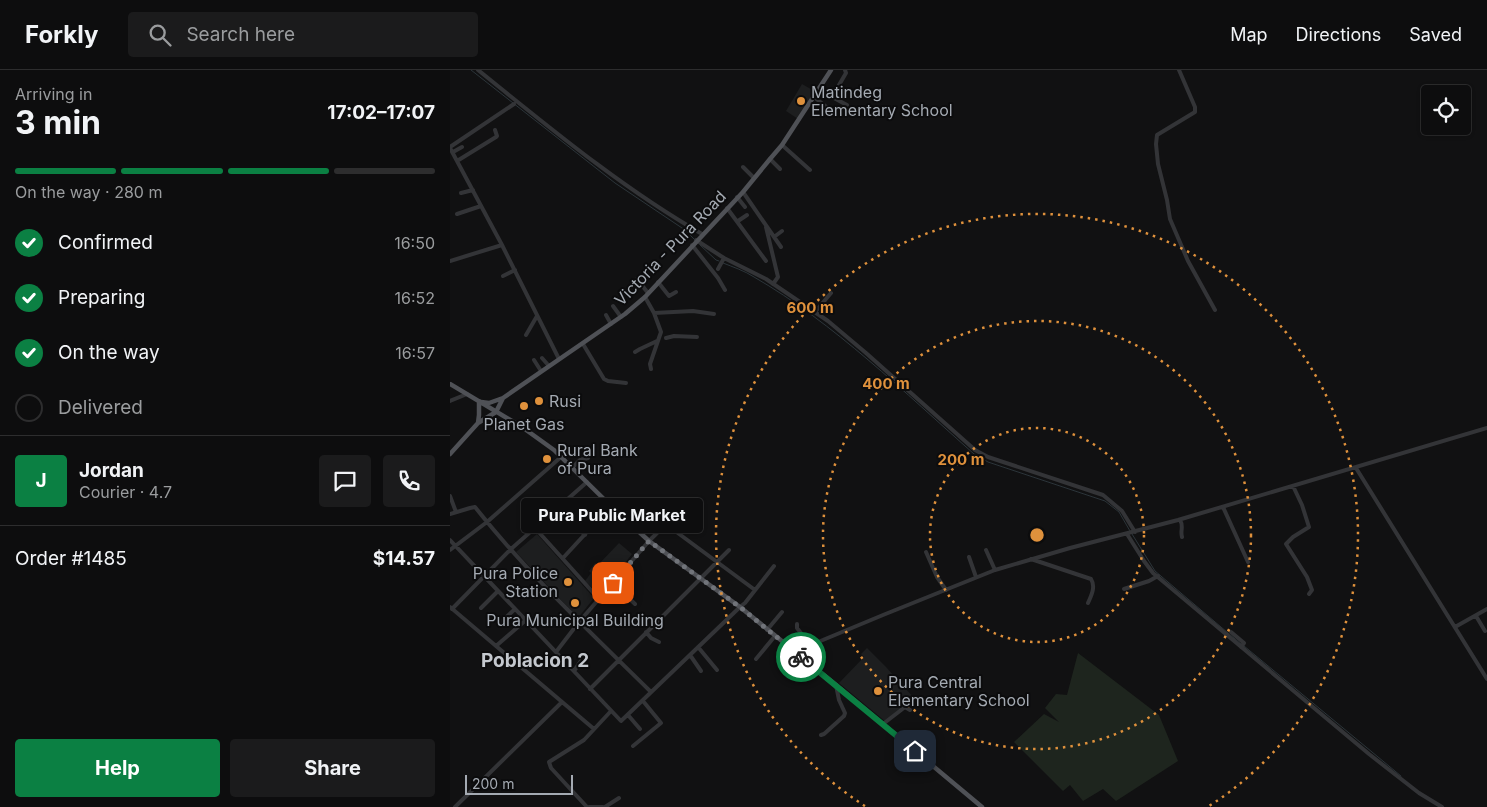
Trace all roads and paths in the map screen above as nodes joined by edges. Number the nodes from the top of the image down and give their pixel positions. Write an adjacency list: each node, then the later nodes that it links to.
1 (478, 70): 36 (street)
2 (831, 70): 6 (main road, Victoria - Pura Road)
3 (845, 70): 5 (street)
4 (1179, 70): 56 (street)
5 (839, 85)
6 (819, 90): 7 (main road, Victoria - Pura Road); 9 (street)
7 (814, 97): 10 (street); 12 (main road, Victoria - Pura Road)
8 (514, 104): 13 (street)
9 (847, 105)
10 (829, 109)
11 (495, 130): 17 (street)
12 (782, 145): 16 (main road, Victoria - Pura Road); 20 (street)
13 (450, 147): 15 (street)
14 (462, 147): 15 (street)
15 (452, 152): 17 (street)
16 (770, 159): 19 (street); 22 (main road, Victoria - Pura Road)
17 (457, 161): 23 (street)
18 (743, 167): 22 (street)
19 (780, 169)
20 (810, 170)
21 (473, 178): 23 (street)
22 (754, 178): 25 (main road, Victoria - Pura Road)
23 (469, 182): 24 (street)
24 (473, 190): 26 (street); 28 (street)
25 (743, 192): 27 (main road, Victoria - Pura Road); 34 (street)
26 (461, 193)
27 (737, 197): 29 (street); 30 (main road, Victoria - Pura Road)
28 (482, 206): 31 (street); 39 (street)
29 (745, 207)
30 (727, 208): 33 (street); 36 (main road, Victoria - Pura Road)
31 (457, 214)
32 (747, 215): 33 (street)
33 (738, 221): 44 (street)
34 (765, 224): 37 (street); 50 (street)
35 (782, 231): 37 (street)
36 (702, 234): 38 (main road, Victoria - Pura Road)
37 (774, 237): 41 (street)
38 (696, 240): 40 (main road, Victoria - Pura Road); 42 (street)
39 (502, 245): 43 (street); 45 (street)
40 (692, 245): 49 (main road, Victoria - Pura Road); 51 (street)
41 (781, 247)
42 (724, 258): 46 (street); 50 (street)
43 (450, 261)
44 (766, 261)
45 (515, 270): 47 (street); 61 (street)
46 (718, 270)
47 (503, 276)
48 (636, 279): 54 (street)
49 (658, 282): 52 (street); 54 (main road, Victoria - Pura Road)
50 (773, 284): 57 (street)
51 (725, 290)
52 (676, 292)
53 (831, 293): 57 (street)
54 (647, 295): 58 (street); 62 (main road, Victoria - Pura Road)
55 (614, 306): 62 (street)
56 (1215, 310)
57 (815, 312): 103 (street)
58 (654, 314): 59 (street); 64 (street)
59 (714, 314)
60 (606, 315): 63 (street)
61 (537, 316): 65 (street); 68 (street)
62 (621, 317): 63 (main road, Victoria - Pura Road)
63 (611, 324): 69 (main road, Victoria - Pura Road)
64 (661, 332): 66 (street); 67 (street)
65 (526, 335)
66 (697, 337)
67 (657, 341): 71 (street); 76 (street)
68 (550, 342): 70 (street); 73 (street)
69 (583, 344): 73 (main road, Victoria - Pura Road); 78 (street)
70 (544, 346)
71 (636, 352)
72 (542, 358): 75 (street)
73 (559, 359): 75 (main road, Victoria - Pura Road)
74 (534, 360): 77 (street)
75 (548, 366): 77 (main road, Victoria - Pura Road)
76 (651, 369)
77 (541, 371): 81 (main road, Victoria - Pura Road)
78 (626, 383)
79 (450, 384): 80 (main road)
80 (467, 394): 82 (street); 83 (main road)
81 (503, 398): 83 (main road); 84 (main road, Victoria - Pura Road)
82 (450, 401)
83 (479, 401): 84 (main road); 85 (main road)
84 (496, 412): 85 (main road); 88 (main road)
85 (478, 423): 87 (main road)
86 (1487, 428): 91 (street)
87 (450, 454)
88 (562, 457): 90 (main road); 101 (street)
89 (588, 458): 90 (street)
90 (572, 467): 92 (main road)
91 (1356, 468): 93 (street); 146 (street)
92 (587, 482): 95 (main road); 97 (street)
93 (1293, 486): 96 (street); 131 (street)
94 (450, 496): 98 (street)
95 (611, 506): 105 (street); 108 (main road)
96 (1223, 507): 100 (street); 119 (street)
97 (557, 509): 102 (street); 105 (street)
98 (456, 512): 99 (street); 101 (street)
99 (450, 514)
100 (1180, 520): 103 (street); 106 (street)
101 (487, 522): 109 (street); 110 (street)
102 (535, 528): 110 (street); 116 (street)
103 (1135, 532): 104 (street)
104 (1127, 534): 117 (street); 123 (street)
105 (585, 536): 116 (street)
106 (1182, 537)
107 (450, 540): 109 (street)
108 (649, 541): 118 (street); 125 (main road); 126 (street)
109 (455, 546): 111 (street); 122 (street)
110 (511, 549): 122 (street); 144 (street)
111 (450, 550)
112 (729, 550): 118 (street)
113 (986, 550): 121 (street)
114 (926, 552): 129 (street)
115 (969, 557): 124 (street)
116 (563, 558): 132 (street)
117 (1031, 559): 121 (street); 133 (street)
118 (718, 562): 125 (street); 128 (street)
119 (1248, 562)
120 (774, 566): 128 (street)
121 (995, 570): 124 (street)
122 (484, 576): 130 (street); 136 (street)
123 (1158, 576): 127 (street); 155 (street)
124 (976, 577): 129 (street)
125 (701, 579): 135 (main road); 149 (street)
126 (613, 583): 132 (street); 134 (street)
127 (1124, 589)
128 (755, 590): 135 (street)
129 (946, 590): 153 (street)
130 (498, 592): 137 (street); 138 (street)
131 (1309, 594)
132 (599, 598): 144 (street)
133 (1088, 603)
134 (635, 604)
135 (740, 607): 147 (main road); 156 (street)
136 (451, 608): 154 (street)
137 (481, 608)
138 (515, 609): 142 (street); 143 (street)
139 (1487, 609): 141 (street)
140 (782, 612): 147 (street)
141 (1476, 616): 146 (street); 148 (street)
142 (526, 620): 154 (street); 157 (street)
143 (502, 622)
144 (579, 622): 157 (street); 162 (street)
145 (797, 624): 153 (street)
146 (1455, 627): 166 (street)
147 (768, 630): 151 (main road)
148 (1485, 631)
149 (646, 632): 152 (street); 162 (street)
150 (1231, 632): 155 (street)
151 (775, 636): 158 (main road); 161 (street)
152 (659, 642)
153 (810, 645): 158 (street)
154 (496, 646): 171 (street)
155 (1242, 646): 185 (street)
156 (698, 647): 160 (street); 163 (street)
157 (556, 652): 164 (street)
158 (794, 652): 167 (main road)
159 (585, 655): 164 (street)
160 (690, 656): 165 (street); 169 (street)
161 (756, 658)
162 (618, 660): 168 (street); 169 (street)
163 (717, 670)
164 (574, 671): 168 (street)
165 (701, 671)
166 (1486, 676)
167 (836, 685): 175 (main road); 178 (street)
168 (590, 689): 173 (street)
169 (652, 692): 170 (street)
170 (643, 701): 174 (street); 179 (street)
171 (562, 702): 176 (street); 181 (street)
172 (910, 710): 175 (street)
173 (611, 711): 174 (street); 176 (street)
174 (628, 715): 177 (street)
175 (884, 724): 184 (main road)
176 (594, 729): 182 (street)
177 (640, 729)
178 (821, 735)
179 (633, 746)
180 (619, 798): 183 (street)
181 (455, 807)
182 (588, 807): 183 (street)
183 (604, 807)
184 (981, 807)
185 (1442, 807)

